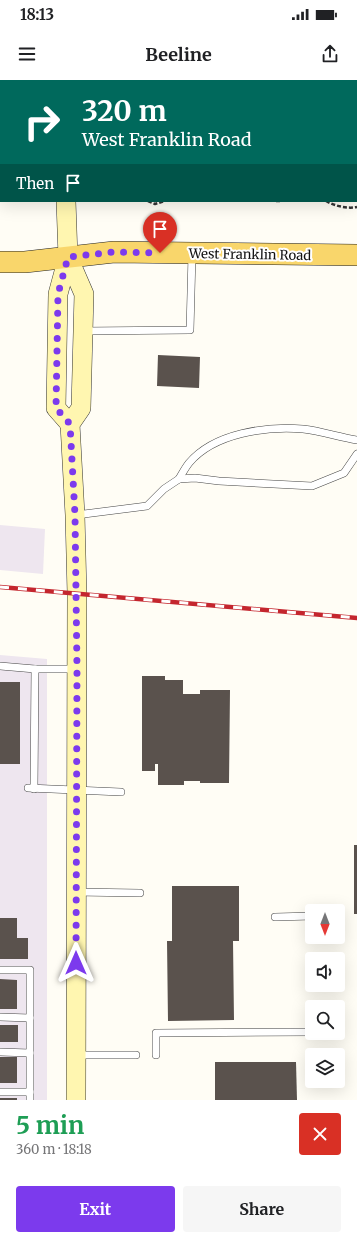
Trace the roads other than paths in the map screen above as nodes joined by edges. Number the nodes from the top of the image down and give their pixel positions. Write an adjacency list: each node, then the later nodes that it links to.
1 (66, 202): 4 (main road)
2 (192, 253): 3 (main road, West Franklin Road); 4 (main road, West Franklin Road); 6 (lane)
3 (357, 255)
4 (68, 257): 5 (main road, West Franklin Road); 6 (main road); 7 (main road)
5 (0, 262)
6 (83, 331): 7 (main road)
7 (70, 424): 11 (main road)
8 (357, 440): 10 (lane)
9 (357, 454): 10 (lane)
10 (179, 479): 11 (lane)
11 (75, 515): 14 (main road)
12 (0, 666): 13 (lane)
13 (35, 669): 14 (lane); 15 (lane)
14 (77, 669): 15 (main road)
15 (76, 790): 16 (lane); 17 (main road)
16 (121, 792)
17 (76, 892): 18 (lane); 27 (main road)
18 (140, 893)
19 (305, 916): 20 (lane)
20 (275, 917)
21 (0, 970): 23 (lane)
22 (0, 1017): 23 (lane)
23 (30, 1018): 26 (lane)
24 (305, 1032): 29 (lane)
25 (0, 1052): 26 (lane)
26 (30, 1053): 31 (lane)
27 (76, 1055): 28 (lane); 33 (main road)
28 (136, 1055)
29 (156, 1055)
30 (0, 1092): 31 (lane)
31 (30, 1092): 32 (lane)
32 (30, 1100)
33 (76, 1100)

